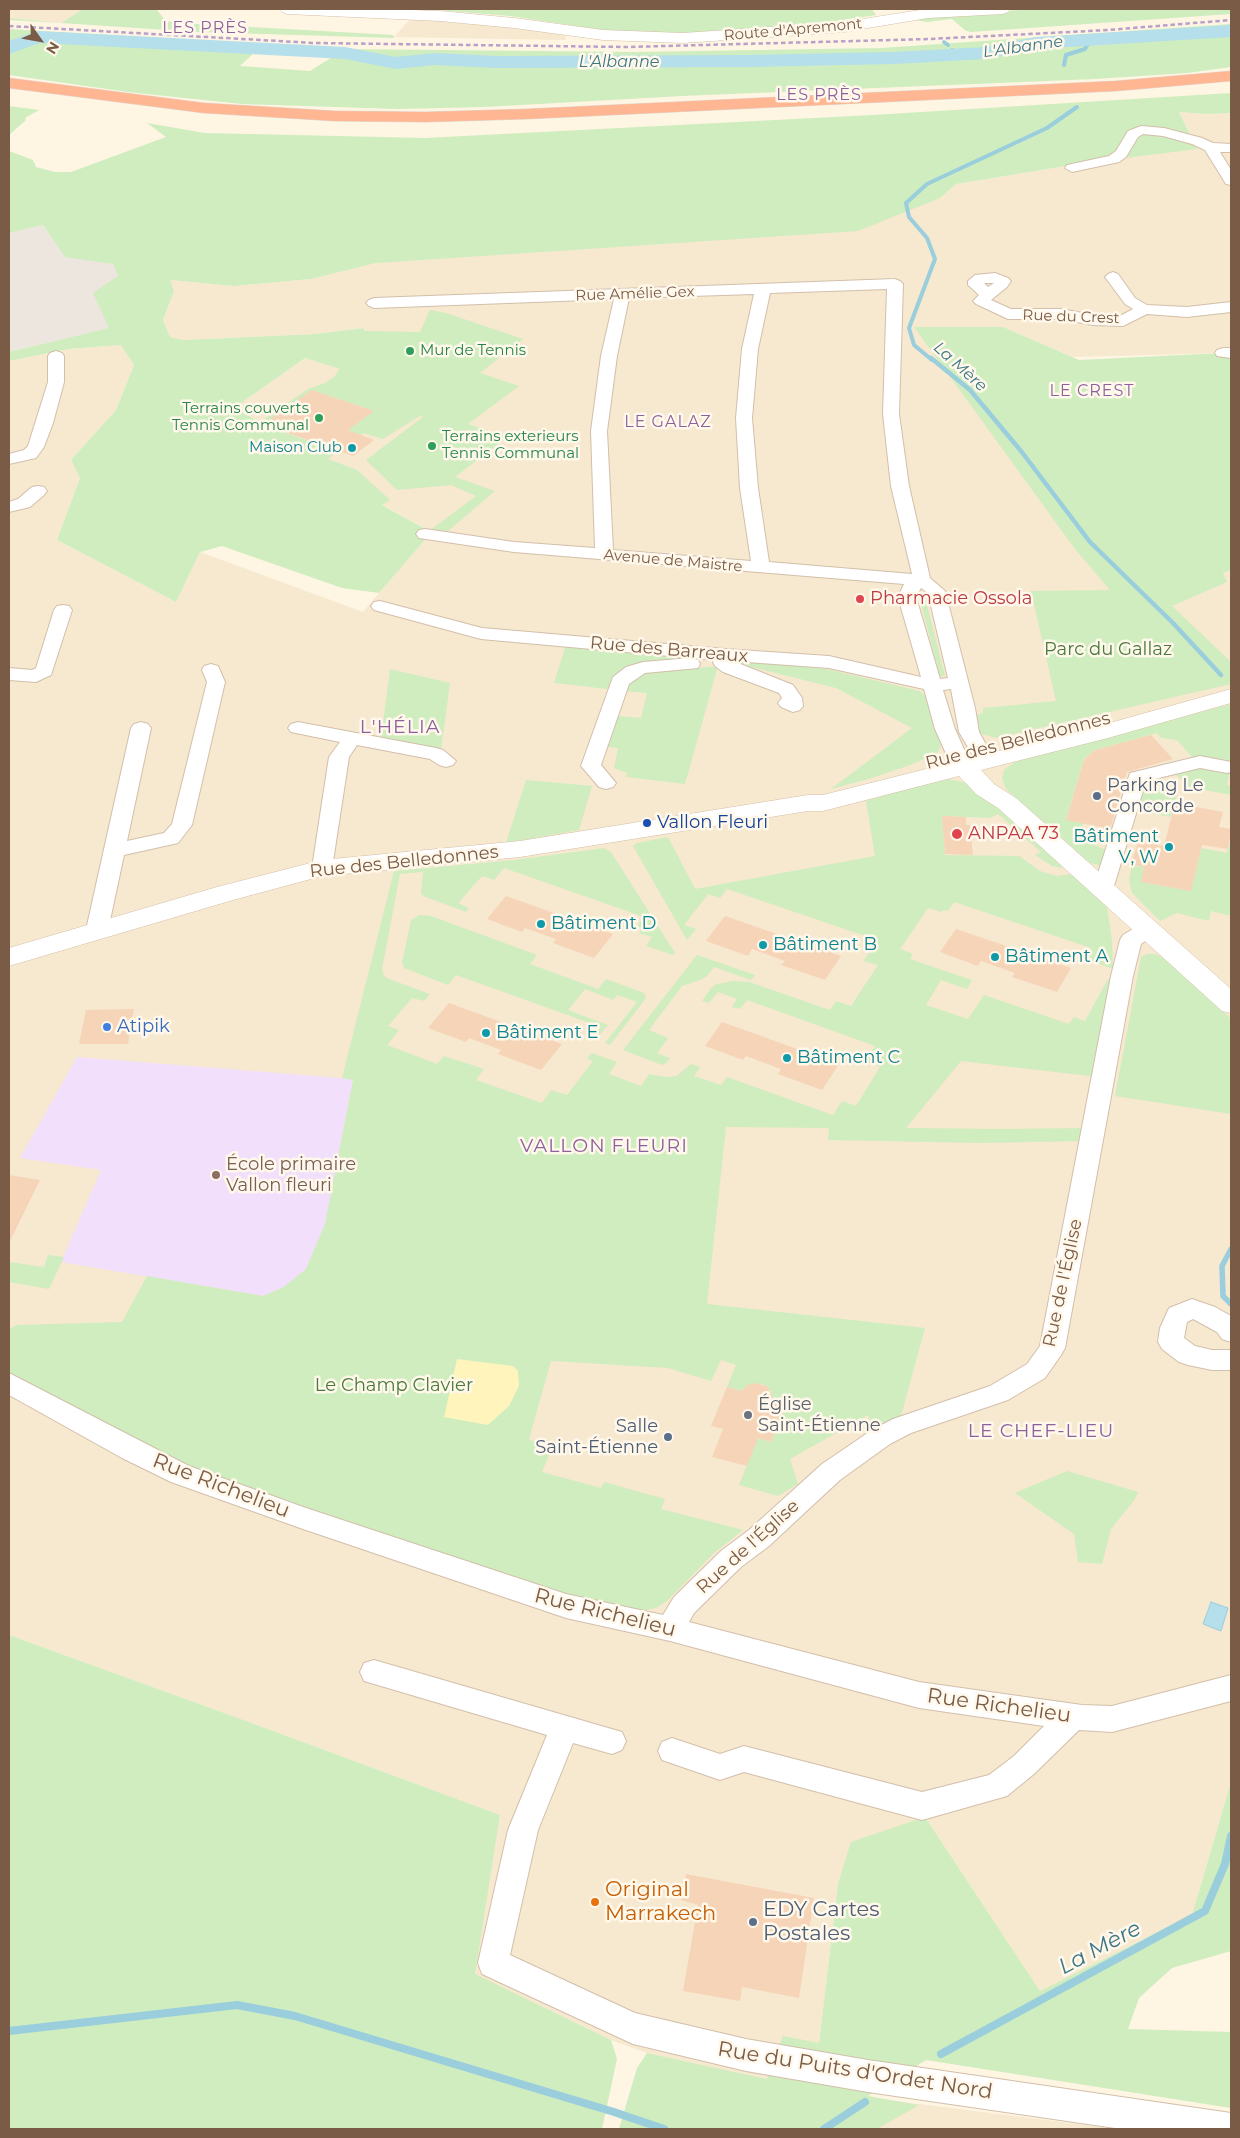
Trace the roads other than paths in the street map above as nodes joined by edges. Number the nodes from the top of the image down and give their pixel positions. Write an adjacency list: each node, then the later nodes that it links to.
1 (287, 9): 5 (main road, Route d'Apremont)
2 (359, 9): 5 (main road, Route d'Apremont)
3 (1003, 9): 4 (main road, Route d'Apremont)
4 (899, 13): 5 (main road, Route d'Apremont)
5 (643, 37)
6 (1231, 76): 7 (highway)
7 (9, 83)
8 (1231, 87): 9 (highway)
9 (9, 94)
10 (1210, 148): 11 (street); 12 (street); 13 (street)
11 (1231, 148)
12 (1072, 168)
13 (1231, 181)
14 (1113, 277): 20 (street)
15 (763, 288): 16 (street, Rue Amélie Gex); 27 (street); 28 (street, Rue Amélie Gex)
16 (622, 295): 18 (street, Rue Amélie Gex); 26 (street)
17 (988, 295): 20 (street, Rue du Crest)
18 (374, 303)
19 (1231, 307): 20 (street, Rue du Crest)
20 (1144, 309)
21 (56, 356): 22 (street)
22 (9, 459)
23 (38, 491): 24 (street)
24 (9, 507)
25 (426, 534): 26 (street, Avenue de Maistre)
26 (604, 555): 27 (street, Avenue de Maistre)
27 (761, 568): 28 (street, Avenue de Maistre)
28 (922, 580): 34 (street); 35 (street)
29 (380, 606): 31 (street, Rue des Barreaux)
30 (62, 610): 33 (street)
31 (724, 659): 35 (street, Rue des Barreaux); 38 (street); 45 (street)
32 (211, 670): 46 (street)
33 (9, 674)
34 (959, 683): 35 (street, Rue des Barreaux); 42 (street)
35 (932, 685): 42 (street)
36 (1231, 688): 42 (main road, Rue des Belledonnes)
37 (1231, 696): 42 (main road, Rue des Belledonnes)
38 (792, 698)
39 (142, 728): 46 (street)
40 (298, 728): 41 (street)
41 (352, 739): 43 (street); 47 (street)
42 (973, 759): 47 (main road, Rue des Belledonnes); 48 (main road)
43 (446, 761)
44 (1227, 767): 48 (street)
45 (606, 784)
46 (115, 850): 50 (street)
47 (322, 868): 50 (main road, Rue des Belledonnes)
48 (1104, 889): 49 (main road)
49 (1148, 929): 52 (main road); 56 (street, Rue de l'Église)
50 (97, 930): 51 (main road, Rue des Belledonnes)
51 (9, 957)
52 (1231, 1004)
53 (1231, 1332): 54 (street)
54 (1231, 1360)
55 (9, 1382): 56 (street, Rue Richelieu)
56 (670, 1629): 59 (street, Rue Richelieu)
57 (374, 1672): 60 (street)
58 (1231, 1688): 59 (street, Rue Richelieu)
59 (1074, 1716): 62 (street)
60 (565, 1727): 61 (street); 63 (street, Rue du Puits d'Ordet Nord)
61 (612, 1741)
62 (672, 1751)
63 (1231, 2128)

